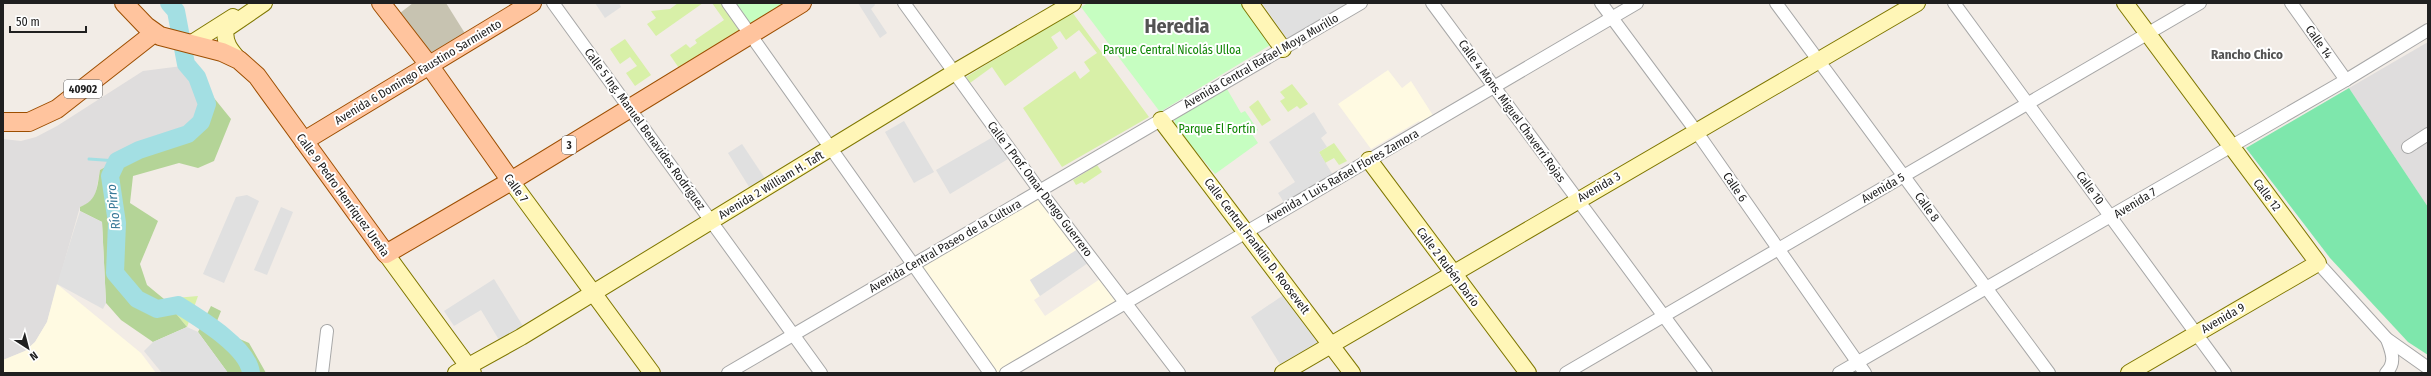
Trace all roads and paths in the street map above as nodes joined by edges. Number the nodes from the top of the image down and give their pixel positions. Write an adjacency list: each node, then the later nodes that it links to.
1 (124, 3): 26 (main road)
2 (255, 3): 27 (street)
3 (264, 3): 29 (street)
4 (381, 3): 31 (main road, Calle 7)
5 (532, 3): 31 (main road, Avenida 6 Domingo Faustino Sarmiento)
6 (553, 3): 36 (street, Calle 5 Ing. Manuel Benavides Rodríguez)
7 (728, 3): 24 (street)
8 (802, 3): 24 (main road, 3)
9 (904, 3): 32 (street, Calle 1 Prof. Omar Dengo Guerrero)
10 (1073, 3): 32 (street, Avenida 2 William H. Taft)
11 (1250, 3): 28 (street)
12 (1361, 3): 28 (street, Avenida Central Rafael Moya Murillo)
13 (1432, 3): 34 (street, Calle 4 Mons. Miguel Chaverri Rojas)
14 (1601, 3): 22 (street, Calle 6)
15 (1637, 3): 22 (street, Avenida 1 Luis Rafael Flores Zamora)
16 (1776, 3): 30 (street, Calle 8)
17 (1917, 3): 30 (street, Avenida 3)
18 (1954, 3): 35 (street, Calle 10)
19 (2125, 3): 25 (street, Calle 12)
20 (2200, 3): 25 (street, Avenida 5)
21 (2291, 3): 33 (street, Calle 14)
22 (1612, 18): 34 (street, Avenida 1 Luis Rafael Flores Zamora); 39 (street, Calle 6)
23 (2428, 30): 33 (street, Avenida 7)
24 (751, 34): 36 (main road, 3); 44 (street)
25 (2148, 34): 35 (street, Avenida 5); 42 (street, Calle 12)
26 (161, 36): 27 (main road, Calle 9 Pedro Henríquez Ureña); 38 (main road, 40902)
27 (190, 43): 29 (main road, Calle 9 Pedro Henríquez Ureña)
28 (1283, 49): 37 (street, Avenida Central Rafael Moya Murillo)
29 (239, 60): 41 (main road, Calle 9 Pedro Henríquez Ureña)
30 (1820, 60): 39 (street, Avenida 3); 46 (street, Calle 8)
31 (429, 64): 41 (main road, Avenida 6 Domingo Faustino Sarmiento); 47 (main road, Calle 7)
32 (955, 72): 44 (street, Avenida 2 William H. Taft); 48 (street, Calle 1 Prof. Omar Dengo Guerrero)
33 (2346, 80): 42 (street, Avenida 7)
34 (1494, 87): 45 (street, Avenida 1 Luis Rafael Flores Zamora); 49 (street, Calle 4 Mons. Miguel Chaverri Rojas)
35 (2028, 103): 46 (street, Avenida 5); 50 (street, Calle 10)
36 (630, 108): 47 (main road, 3); 51 (street, Calle 5 Ing. Manuel Benavides Rodríguez)
37 (1161, 120): 48 (street, Avenida Central Paseo de la Cultura); 52 (street, Calle Central Franklin D. Roosevelt)
38 (3, 122)
39 (1696, 131): 49 (street, Avenida 3); 53 (street, Calle 6)
40 (2428, 134): 43 (street)
41 (304, 141): 54 (main road, Calle 9 Pedro Henríquez Ureña)
42 (2231, 146): 50 (street, Avenida 7); 55 (street, Calle 12)
43 (2408, 147)
44 (831, 148): 51 (street, Avenida 2 William H. Taft); 56 (street)
45 (1368, 160): 52 (street, Avenida 1 Luis Rafael Flores Zamora); 57 (street, Calle 2 Rubén Darío)
46 (1904, 176): 53 (street, Avenida 5); 58 (street, Calle 8)
47 (511, 181): 54 (main road, 3); 59 (street, Calle 7)
48 (1040, 191): 56 (street, Avenida Central Paseo de la Cultura); 60 (street, Calle 1 Prof. Omar Dengo Guerrero)
49 (1578, 199): 57 (street, Avenida 3); 61 (street, Calle 4 Mons. Miguel Chaverri Rojas)
50 (2111, 217): 58 (street, Avenida 7); 63 (street, Calle 10)
51 (711, 221): 59 (street, Avenida 2 William H. Taft); 64 (street, Calle 5 Ing. Manuel Benavides Rodríguez)
52 (1246, 232): 60 (street, Avenida 1 Luis Rafael Flores Zamora); 66 (street, Calle Central Franklin D. Roosevelt)
53 (1778, 249): 61 (street, Avenida 5); 67 (street, Calle 6)
54 (386, 254): 69 (street, Calle 9 Pedro Henríquez Ureña)
55 (2318, 264): 63 (street, Avenida 9); 65 (street, Calle 12)
56 (913, 265): 64 (street, Avenida Central Paseo de la Cultura); 74 (street)
57 (1453, 273): 66 (street, Avenida 3); 79 (street, Calle 2 Rubén Darío)
58 (1987, 289): 67 (street, Avenida 7); 84 (street, Calle 8)
59 (594, 292): 69 (street, Avenida 2 William H. Taft); 71 (street, Calle 7)
60 (1126, 303): 75 (street, Avenida 1 Luis Rafael Flores Zamora); 76 (street, Calle 1 Prof. Omar Dengo Guerrero)
61 (1663, 315): 80 (street, Avenida 5); 81 (street, Calle 4 Mons. Miguel Chaverri Rojas)
62 (327, 330): 70 (street)
63 (2197, 334): 85 (street, Avenida 9); 86 (street, Calle 10)
64 (794, 335): 72 (street, Avenida Central Paseo de la Cultura); 73 (street, Calle 5 Ing. Manuel Benavides Rodríguez)
65 (2387, 339): 68 (street, Calle 12); 87 (street)
66 (1331, 344): 77 (street, Avenida 3); 78 (street, Calle Central Franklin D. Roosevelt)
67 (1857, 362): 82 (street, Avenida 7); 83 (street, Calle 6)
68 (2428, 368)
69 (466, 371)
70 (322, 373)
71 (652, 373)
72 (728, 373)
73 (821, 373)
74 (990, 373)
75 (1006, 373)
76 (1179, 373)
77 (1283, 373)
78 (1352, 373)
79 (1528, 373)
80 (1566, 373)
81 (1706, 373)
82 (1839, 373)
83 (1865, 373)
84 (2049, 373)
85 (2129, 373)
86 (2225, 373)
87 (2386, 373)

